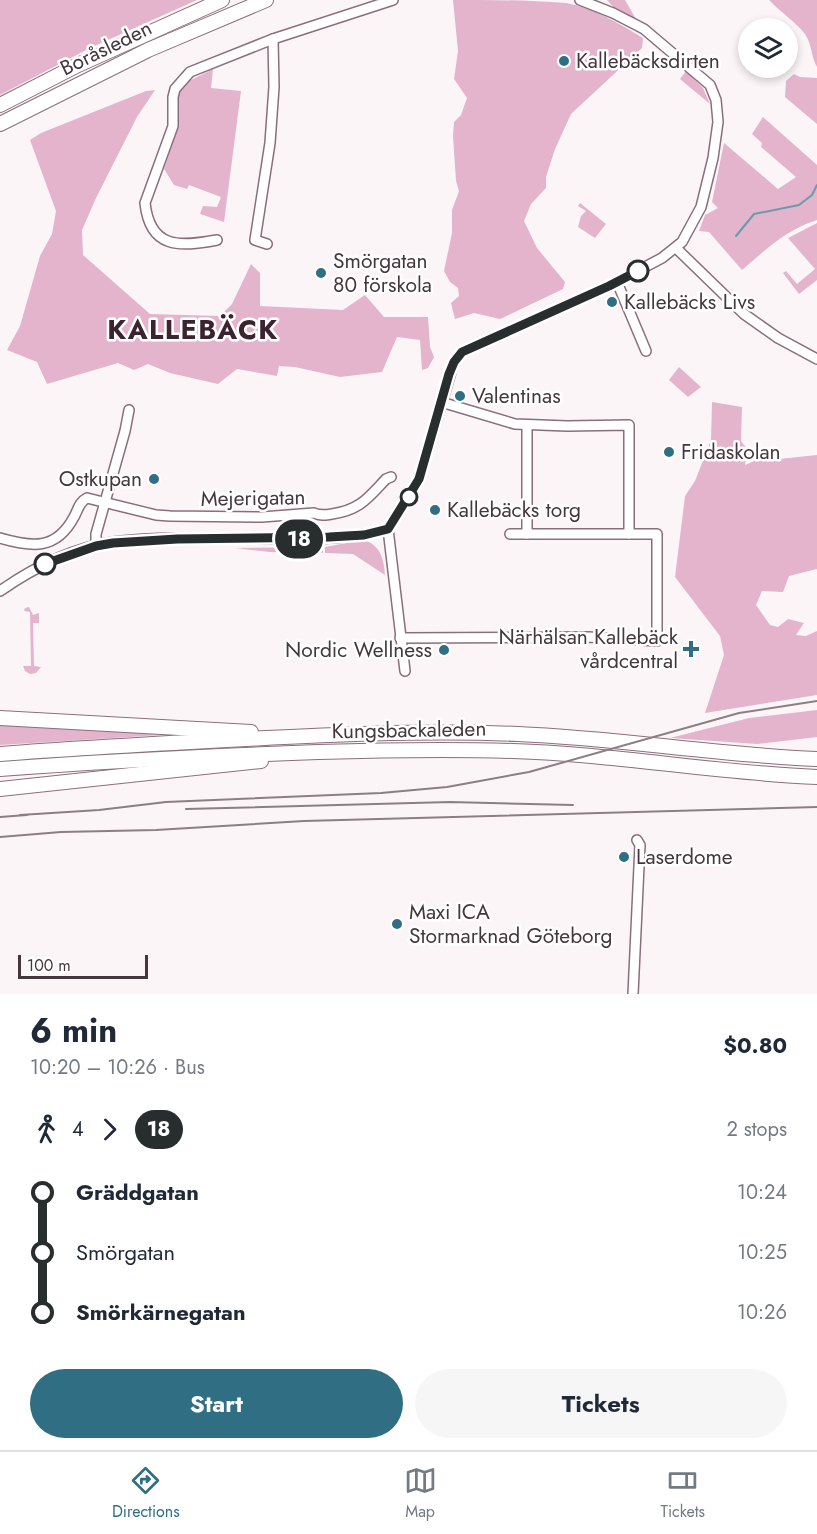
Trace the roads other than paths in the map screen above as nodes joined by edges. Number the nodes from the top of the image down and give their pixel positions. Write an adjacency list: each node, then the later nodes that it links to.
1 (222, 0): 6 (highway, Boråsleden)
2 (266, 0): 7 (highway, Boråsleden)
3 (393, 0): 5 (street)
4 (582, 0): 10 (street)
5 (273, 39): 8 (street); 9 (street)
6 (0, 105)
7 (0, 124)
8 (217, 240)
9 (267, 244)
10 (676, 248): 11 (street); 13 (street)
11 (617, 282): 12 (street); 14 (street)
12 (646, 351)
13 (817, 359)
14 (441, 402): 16 (street); 19 (street)
15 (129, 410): 18 (street)
16 (527, 425): 21 (street); 22 (street)
17 (391, 477): 18 (street, Mejerigatan)
18 (104, 501): 23 (street); 24 (street)
19 (388, 529): 24 (street, Mejerigatan); 26 (street)
20 (510, 534): 21 (street)
21 (527, 534): 22 (street)
22 (629, 534): 26 (street)
23 (0, 538)
24 (96, 546): 25 (street, Mejerigatan)
25 (2, 586)
26 (400, 638): 27 (street)
27 (405, 671)
28 (0, 718): 29 (highway)
29 (301, 736): 31 (highway, Kungsbackaleden); 32 (highway, Kungsbackaleden)
30 (316, 753): 33 (highway, Kungsbackaleden); 34 (highway, Kungsbackaleden); 35 (highway)
31 (0, 754)
32 (817, 759)
33 (0, 769)
34 (817, 777)
35 (0, 789)
36 (637, 840): 37 (street)
37 (633, 994)

